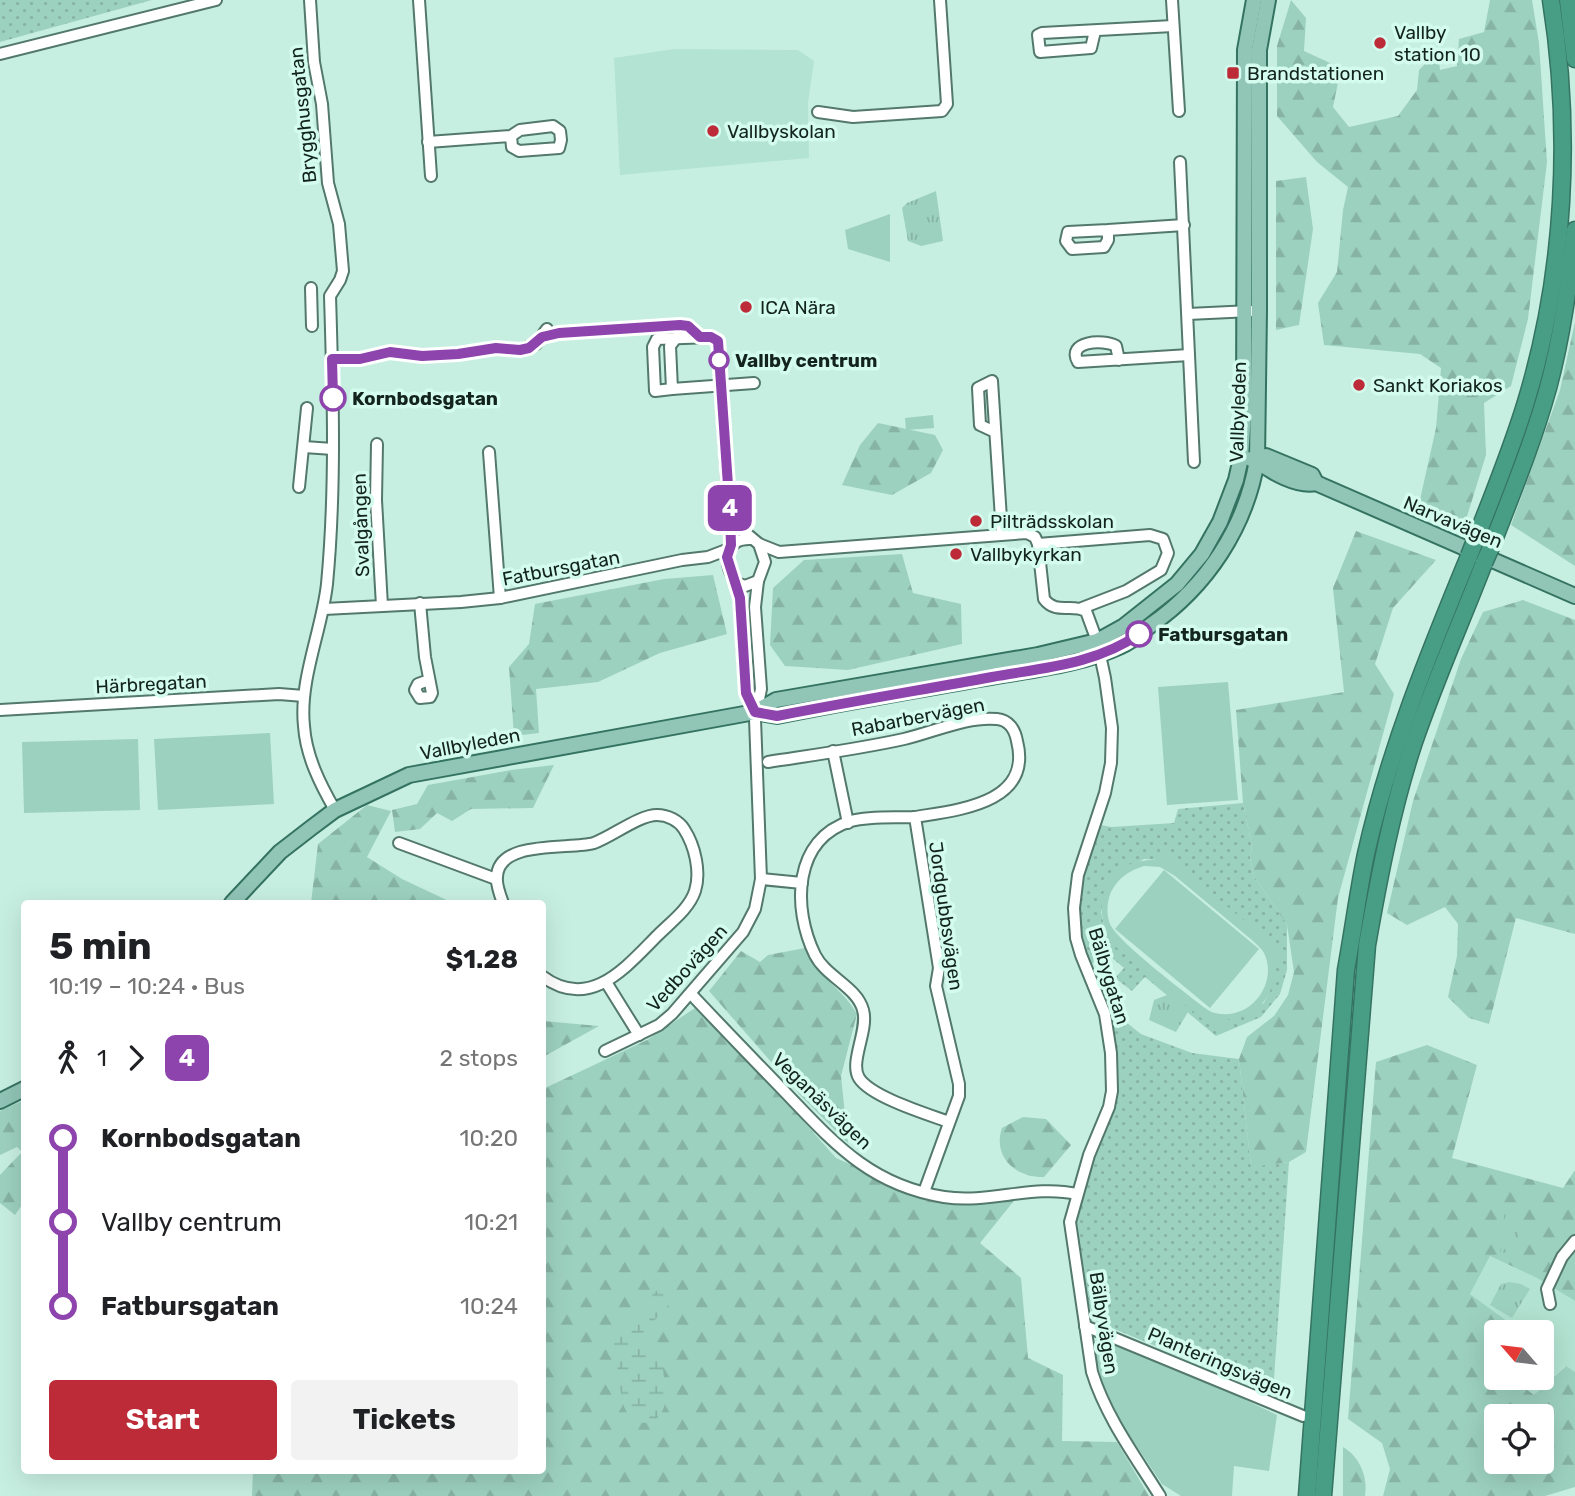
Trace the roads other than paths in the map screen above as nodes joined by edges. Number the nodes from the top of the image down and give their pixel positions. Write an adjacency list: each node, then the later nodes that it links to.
1 (216, 0): 11 (street)
2 (310, 0): 22 (street, Brygghusgatan)
3 (419, 0): 16 (street)
4 (940, 0): 14 (street)
5 (1172, 0): 9 (street)
6 (1551, 0): 51 (highway)
7 (1568, 0): 12 (highway)
8 (1265, 2): 23 (main road, Vallbyleden); 24 (main road, Vallbyleden)
9 (1173, 26): 10 (street); 13 (street)
10 (1095, 31): 10 (street)
11 (0, 54)
12 (1575, 59)
13 (1179, 111)
14 (818, 112)
15 (511, 136): 16 (street)
16 (428, 142): 18 (street)
17 (1180, 162): 19 (street)
18 (430, 176)
19 (1184, 225): 20 (street); 25 (street)
20 (1108, 230)
21 (1575, 230): 51 (highway)
22 (330, 296): 26 (street); 30 (street)
23 (1243, 311): 24 (street); 25 (street); 41 (main road, Vallbyleden)
24 (1259, 311): 42 (main road, Vallbyleden)
25 (1188, 314): 29 (street)
26 (312, 326)
27 (677, 337): 28 (street); 34 (street); 34 (street)
28 (700, 337): 30 (street); 33 (street)
29 (1189, 355): 31 (street); 43 (street)
30 (332, 359): 39 (street)
31 (1119, 360)
32 (754, 383): 33 (street)
33 (721, 386): 34 (street); 48 (street)
34 (672, 389)
35 (307, 408): 38 (street)
36 (995, 432): 49 (street)
37 (377, 444): 62 (street, Svalgången)
38 (304, 447): 39 (street); 47 (street)
39 (333, 449): 64 (street)
40 (489, 452): 60 (street)
41 (1241, 458): 42 (main road, Narvavägen); 65 (main road, Vallbyleden)
42 (1257, 460): 44 (main road, Narvavägen); 45 (main road, Narvavägen); 46 (main road, Vallbyleden)
43 (1194, 462)
44 (1276, 472): 45 (main road, Narvavägen); 46 (main road)
45 (1316, 483): 59 (main road, Narvavägen)
46 (1252, 484): 65 (main road, Vallbyleden)
47 (299, 487)
48 (730, 514): 50 (street); 53 (street)
49 (1002, 534): 52 (street); 54 (street)
50 (755, 541): 53 (street); 54 (street); 56 (street)
51 (1484, 541): 97 (highway, bridge); 98 (highway, bridge)
52 (1038, 544): 63 (street); 63 (street)
53 (730, 547): 55 (street, Fatbursgatan); 57 (street)
54 (779, 552): 56 (street)
55 (708, 557): 57 (street); 60 (street, Fatbursgatan)
56 (763, 569): 58 (street)
57 (735, 581): 58 (street); 69 (street)
58 (758, 581): 69 (street)
59 (1575, 596)
60 (500, 598): 61 (street, Fatbursgatan)
61 (420, 603): 62 (street, Fatbursgatan); 66 (street)
62 (382, 606): 64 (street, Fatbursgatan)
63 (1082, 608): 65 (street)
64 (324, 609): 67 (street)
65 (1098, 648): 69 (main road, Vallbyleden); 90 (street, Bälbygatan)
66 (429, 680)
67 (304, 696): 68 (street, Härbregatan); 72 (street)
68 (0, 710)
69 (755, 712): 72 (main road, Vallbyleden); 77 (street, Vedbovägen)
70 (833, 751): 71 (street, Rabarbervägen); 73 (street, Rabarbervägen); 74 (street, Rabarbervägen)
71 (768, 762)
72 (335, 810): 79 (main road, Vallbyleden)
73 (915, 817): 74 (street, Jordgubbsvägen); 88 (street, Jordgubbsvägen)
74 (848, 822): 78 (street, Jordgubbsvägen)
75 (399, 843): 76 (street)
76 (496, 879): 80 (street); 82 (street)
77 (761, 879): 78 (street); 83 (street, Vedbovägen)
78 (802, 883): 88 (street, Jordgubbsvägen)
79 (235, 900)
80 (501, 900)
81 (546, 979): 82 (street)
82 (606, 982): 84 (street)
83 (691, 994): 84 (street, Vedbovägen); 89 (street, Veganäsvägen)
84 (639, 1035): 85 (street, Vedbovägen)
85 (606, 1051)
86 (21, 1090): 87 (main road)
87 (0, 1101)
88 (949, 1122): 89 (street, Jordgubbsvägen)
89 (924, 1192): 90 (street, Veganäsvägen)
90 (1077, 1194): 91 (street, Bälbygatan)
91 (1070, 1222): 94 (street, Bälbyvägen)
92 (1575, 1241): 93 (street)
93 (1550, 1304)
94 (1085, 1326): 95 (street, Planteringsvägen); 96 (street, Bälbyvägen)
95 (1303, 1416)
96 (1160, 1496)
97 (1307, 1496)
98 (1323, 1496)

